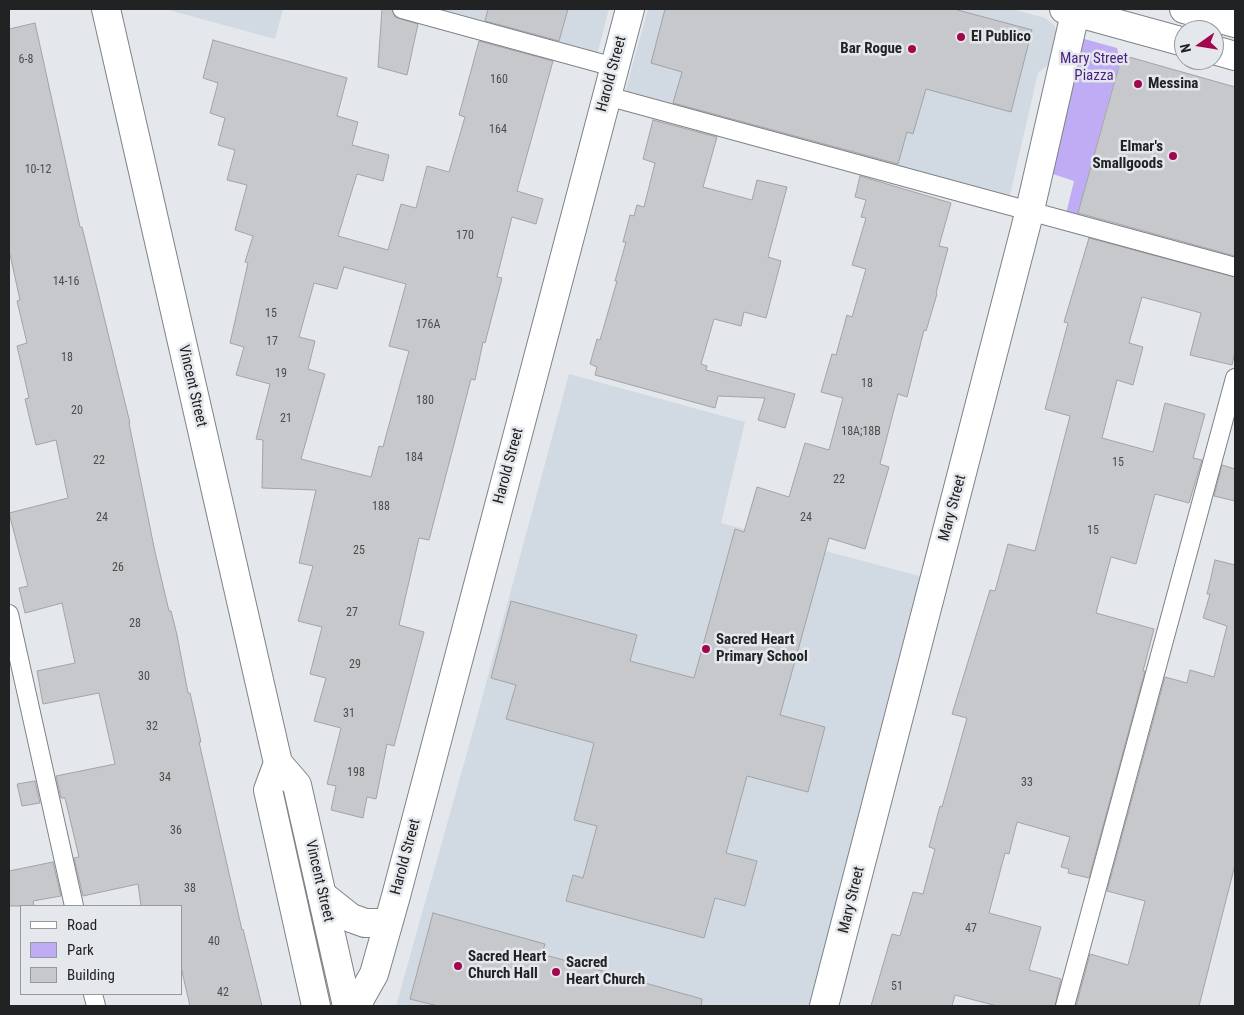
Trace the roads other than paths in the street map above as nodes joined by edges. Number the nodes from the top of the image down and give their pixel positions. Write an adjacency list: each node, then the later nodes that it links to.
1 (106, 9): 14 (street, Vincent Street)
2 (402, 9): 8 (lane)
3 (630, 9): 8 (street, Harold Street)
4 (1184, 9): 6 (street)
5 (1072, 10): 7 (street); 10 (street, Mary Street)
6 (1235, 23)
7 (1174, 39)
8 (614, 67): 9 (street, Harold Street)
9 (607, 96): 10 (lane); 17 (street, Harold Street)
10 (1030, 210): 11 (lane); 21 (street, Mary Street)
11 (1235, 267)
12 (1235, 378): 22 (lane)
13 (9, 614): 16 (lane)
14 (278, 763): 15 (street, Vincent Street); 18 (street, Vincent Street)
15 (322, 895): 17 (street); 19 (street, Vincent Street)
16 (74, 905)
17 (388, 923): 20 (street, Harold Street)
18 (316, 1006)
19 (347, 1006)
20 (356, 1006)
21 (824, 1006)
22 (1065, 1006)

